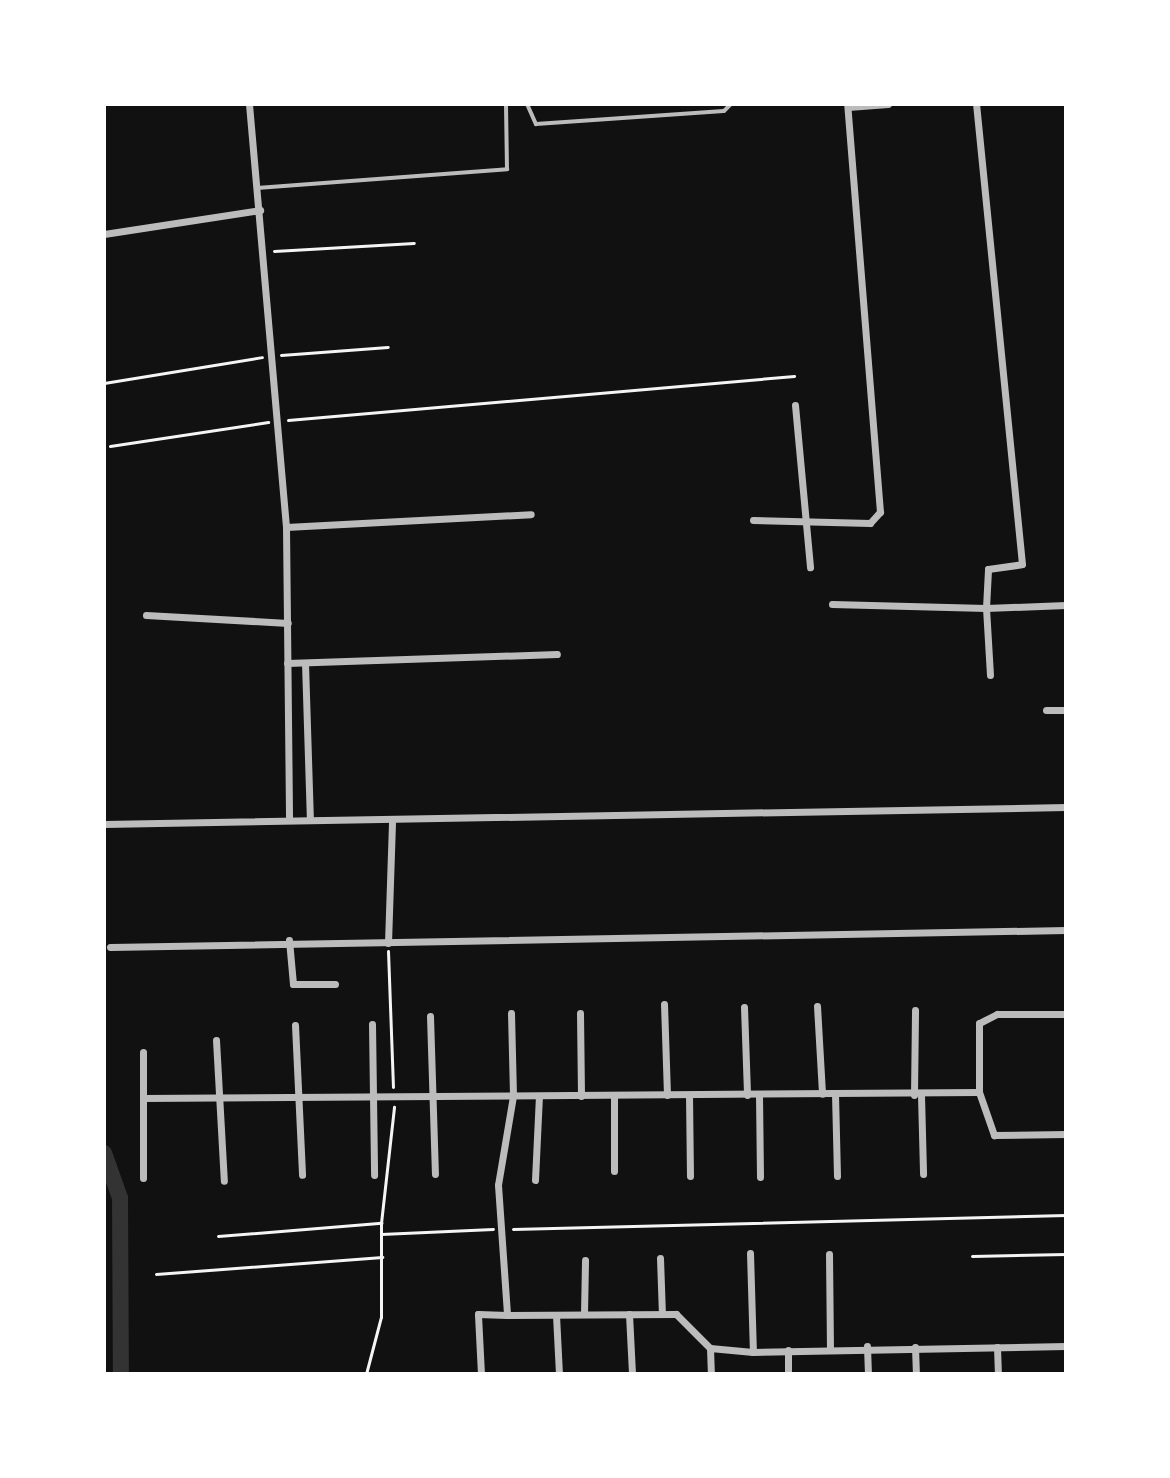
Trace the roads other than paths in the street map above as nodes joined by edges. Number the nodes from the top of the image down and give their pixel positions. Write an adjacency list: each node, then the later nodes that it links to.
1 (249, 104): 8 (street)
2 (506, 104): 8 (lane)
3 (527, 104): 4 (lane)
4 (731, 104)
5 (888, 104): 7 (street)
6 (976, 104): 19 (street)
7 (848, 106): 13 (street)
8 (257, 188): 9 (street)
9 (260, 210): 10 (street); 15 (street)
10 (104, 234)
11 (795, 405): 13 (street)
12 (531, 514): 15 (street)
13 (806, 519): 14 (street); 16 (street)
14 (753, 520)
15 (286, 527): 21 (street)
16 (810, 567)
17 (832, 604): 19 (street)
18 (1066, 605): 19 (street)
19 (986, 608): 25 (street)
20 (146, 615): 21 (street)
21 (288, 623): 23 (street)
22 (557, 654): 24 (street)
23 (287, 663): 24 (street); 29 (street)
24 (305, 663): 30 (street)
25 (990, 675)
26 (1046, 710): 27 (street)
27 (1066, 710)
28 (1066, 807): 31 (street)
29 (289, 819): 30 (street); 32 (street)
30 (310, 820): 31 (street)
31 (392, 823): 35 (street)
32 (104, 824)
33 (1066, 930): 35 (street)
34 (289, 940): 35 (street); 36 (street); 37 (street)
35 (388, 943)
36 (110, 947)
37 (335, 984)
38 (664, 1004): 54 (street)
39 (817, 1006): 51 (street)
40 (744, 1007): 56 (street)
41 (915, 1010): 58 (street)
42 (511, 1013): 60 (street)
43 (580, 1013): 62 (street)
44 (1066, 1014): 50 (street)
45 (430, 1016): 59 (street)
46 (372, 1024): 64 (street)
47 (295, 1025): 63 (street)
48 (216, 1040): 66 (street)
49 (143, 1052): 65 (street)
50 (979, 1092): 58 (street); 67 (street)
51 (822, 1094): 52 (street); 57 (street)
52 (835, 1094): 58 (street); 74 (street)
53 (614, 1095): 54 (street); 62 (street); 68 (street)
54 (667, 1095): 55 (street)
55 (689, 1095): 56 (street); 73 (street)
56 (747, 1095): 57 (street)
57 (759, 1095): 75 (street)
58 (918, 1095): 70 (street)
59 (432, 1096): 60 (street); 64 (street); 69 (street)
60 (513, 1096): 61 (street); 86 (street)
61 (539, 1096): 62 (street); 77 (street)
62 (581, 1096)
63 (299, 1097): 64 (street); 66 (street); 71 (street)
64 (373, 1097): 72 (street)
65 (143, 1098): 66 (street); 76 (street)
66 (219, 1098): 78 (street)
67 (1066, 1134)
68 (614, 1171)
69 (435, 1174)
70 (923, 1174)
71 (302, 1175)
72 (374, 1175)
73 (690, 1176)
74 (837, 1176)
75 (760, 1177)
76 (143, 1178)
77 (535, 1180)
78 (224, 1181)
79 (750, 1253): 95 (street)
80 (829, 1254): 93 (street)
81 (660, 1258): 85 (street)
82 (585, 1260): 83 (street)
83 (584, 1314): 84 (street); 87 (street)
84 (629, 1314): 85 (street); 98 (street)
85 (662, 1314): 92 (street)
86 (507, 1315): 87 (street); 96 (street)
87 (556, 1315): 97 (street)
88 (867, 1346): 90 (street); 93 (street); 101 (street)
89 (1066, 1346): 91 (street)
90 (915, 1347): 91 (street); 102 (street)
91 (997, 1347): 103 (street)
92 (710, 1348): 95 (street); 99 (street)
93 (830, 1348): 94 (street)
94 (788, 1350): 95 (street); 100 (street)
95 (753, 1352)
96 (481, 1374)
97 (559, 1374)
98 (632, 1374)
99 (711, 1374)
100 (788, 1374)
101 (868, 1374)
102 (916, 1374)
103 (998, 1374)

